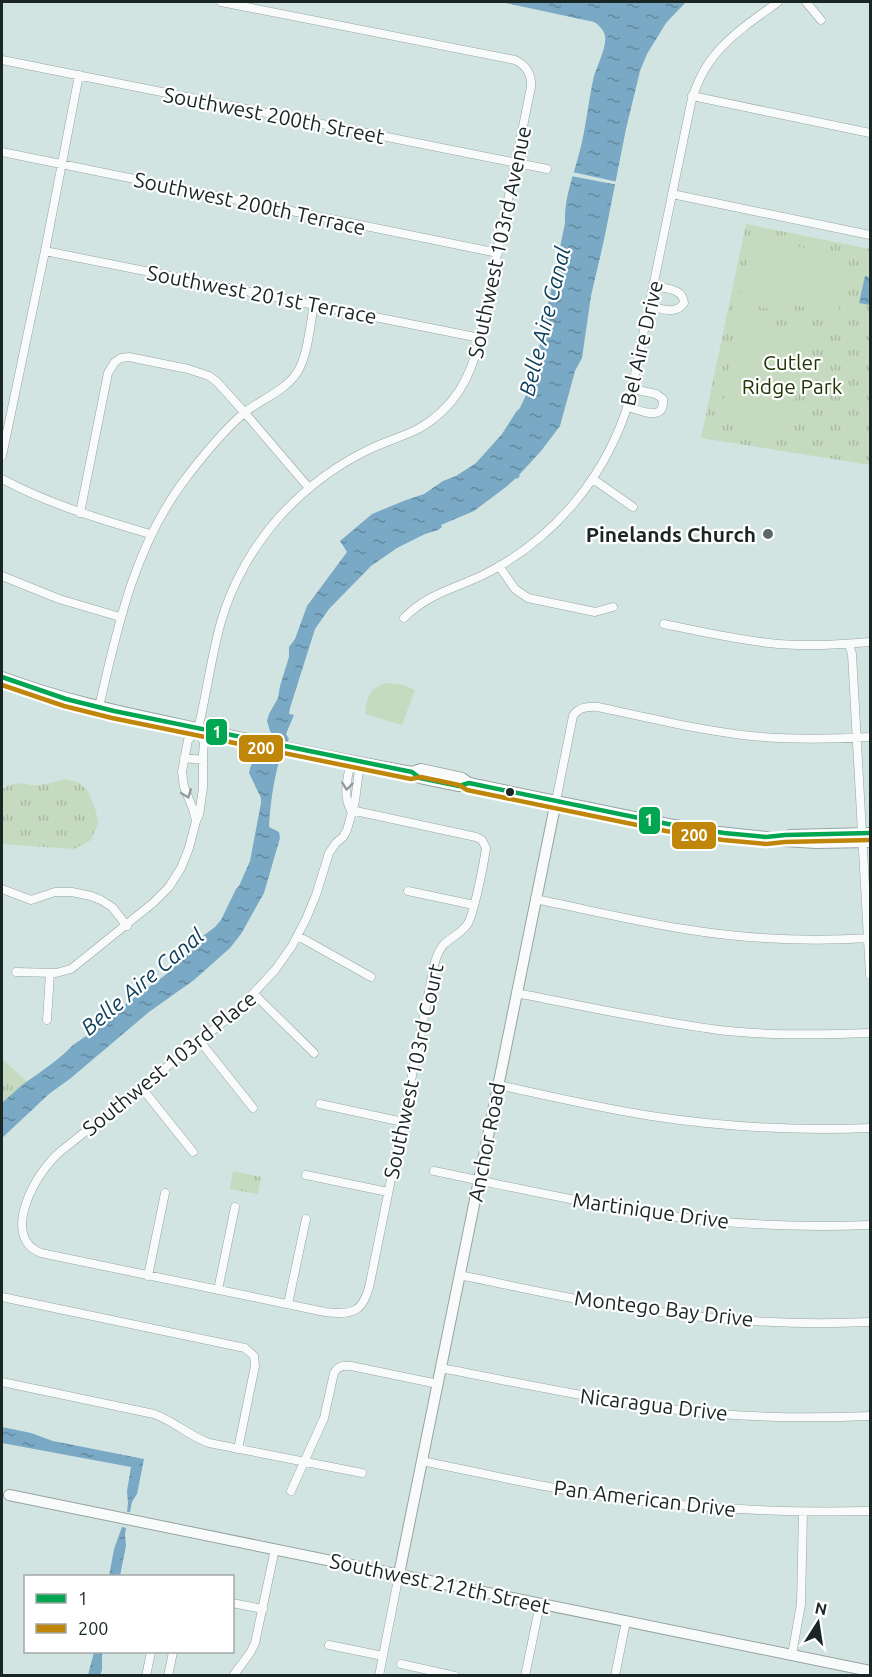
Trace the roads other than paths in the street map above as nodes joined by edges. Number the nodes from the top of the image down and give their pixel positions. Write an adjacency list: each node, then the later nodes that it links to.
1 (221, 2): 10 (street, Southwest 103rd Avenue)
2 (778, 2): 7 (street, Bel Aire Drive)
3 (806, 2): 4 (street)
4 (820, 20)
5 (2, 60): 6 (street, Southwest 200th Street)
6 (79, 75): 10 (street, Southwest 200th Street); 11 (street)
7 (692, 96): 8 (street); 13 (street, Bel Aire Drive)
8 (870, 133)
9 (2, 152): 11 (street, Southwest 200th Terrace)
10 (516, 163): 12 (street, Southwest 200th Street); 16 (street, Southwest 103rd Avenue)
11 (62, 164): 15 (street); 16 (street, Southwest 200th Terrace)
12 (547, 169)
13 (672, 194): 14 (street); 17 (street, Bel Aire Drive)
14 (870, 235)
15 (45, 251): 18 (street, Southwest 201st Terrace); 24 (street)
16 (498, 253): 20 (street, Southwest 103rd Avenue)
17 (654, 286): 19 (street, Bel Aire Drive); 19 (street)
18 (314, 305): 20 (street, Southwest 201st Terrace); 23 (street)
19 (650, 306): 21 (street, Bel Aire Drive)
20 (480, 338): 27 (street, Southwest 103rd Avenue)
21 (633, 389): 22 (street, Bel Aire Drive); 22 (street)
22 (628, 407): 26 (street, Bel Aire Drive)
23 (245, 413): 27 (street); 29 (street); 30 (street)
24 (2, 456)
25 (2, 479): 29 (street)
26 (593, 479): 28 (street); 31 (street, Bel Aire Drive)
27 (309, 488): 41 (street, Southwest 103rd Avenue)
28 (633, 507)
29 (80, 513): 30 (street)
30 (150, 534): 34 (street)
31 (499, 566): 33 (street); 35 (street, Bel Aire Drive)
32 (2, 576): 34 (street)
33 (613, 607)
34 (120, 617): 40 (street)
35 (405, 618)
36 (664, 624): 38 (street)
37 (870, 642): 38 (street)
38 (849, 644): 43 (street)
39 (2, 677): 40 (street)
40 (99, 707): 41 (street)
41 (198, 729): 44 (street, Southwest 103rd Avenue); 45 (street, Southwest 103rd Avenue); 46 (street)
42 (870, 737): 43 (street)
43 (858, 738): 47 (street, Anchor Road); 50 (street)
44 (184, 758): 45 (street); 49 (street, Southwest 103rd Avenue, one-way to 49)
45 (203, 760): 49 (street, Southwest 103rd Avenue)
46 (355, 761): 47 (street); 48 (street, Southwest 103rd Place)
47 (556, 801): 50 (street); 53 (street, Anchor Road)
48 (351, 810): 54 (street, Southwest 103rd Court); 56 (street, Southwest 103rd Place)
49 (196, 821): 55 (street, Southwest 103rd Avenue)
50 (867, 838): 57 (street)
51 (2, 890): 55 (street)
52 (408, 891): 54 (street)
53 (536, 900): 57 (street); 62 (street, Anchor Road)
54 (474, 905): 72 (street, Southwest 103rd Court)
55 (127, 926): 59 (street, Southwest 103rd Avenue)
56 (298, 936): 61 (street); 63 (street, Southwest 103rd Place)
57 (869, 938): 60 (street)
58 (16, 972): 59 (street, Southwest 103rd Avenue)
59 (50, 973): 64 (street)
60 (870, 975)
61 (371, 977)
62 (516, 993): 65 (street); 68 (street, Anchor Road)
63 (254, 994): 66 (street, Southwest 103rd Place); 67 (street)
64 (47, 1020)
65 (870, 1033)
66 (200, 1040): 69 (street, Southwest 103rd Place); 71 (street)
67 (314, 1053)
68 (498, 1085): 73 (street); 77 (street, Anchor Road)
69 (141, 1087): 74 (street); 84 (street, Southwest 103rd Place)
70 (320, 1104): 72 (street)
71 (253, 1108)
72 (403, 1122): 78 (street, Southwest 103rd Court)
73 (870, 1128)
74 (193, 1152)
75 (434, 1171): 77 (street, Martinique Drive)
76 (306, 1175): 78 (street)
77 (478, 1180): 82 (street, Martinique Drive); 83 (street, Anchor Road)
78 (388, 1192): 87 (street, Southwest 103rd Court)
79 (165, 1193): 84 (street)
80 (235, 1207): 85 (street)
81 (306, 1219): 87 (street)
82 (870, 1225)
83 (459, 1275): 88 (street, Montego Bay Drive); 89 (street, Anchor Road)
84 (148, 1276): 85 (street)
85 (218, 1290): 87 (street)
86 (2, 1298): 93 (street)
87 (288, 1304)
88 (870, 1322)
89 (441, 1368): 91 (street, Anchor Road); 92 (street, Nicaragua Drive)
90 (2, 1382): 93 (street)
91 (438, 1384): 94 (street); 95 (street, Anchor Road)
92 (870, 1416)
93 (238, 1449): 94 (street)
94 (303, 1461): 96 (street); 97 (street)
95 (422, 1461): 100 (street, Pan American Drive); 102 (street, Anchor Road)
96 (362, 1473)
97 (291, 1491)
98 (9, 1495): 101 (street, Southwest 212th Street)
99 (870, 1511): 100 (street, Pan American Drive)
100 (802, 1512): 110 (street)
101 (275, 1549): 102 (street, Southwest 212th Street); 105 (street)
102 (399, 1574): 104 (street, Southwest 212th Street); 111 (street)
103 (234, 1604): 105 (street)
104 (540, 1604): 106 (street, Southwest 212th Street); 120 (street)
105 (263, 1610): 117 (street)
106 (626, 1621): 110 (street, Southwest 212th Street); 121 (street)
107 (329, 1645): 111 (street)
108 (151, 1653): 115 (street)
109 (173, 1653): 116 (street)
110 (792, 1655): 113 (street, Southwest 212th Street)
111 (383, 1656): 118 (street)
112 (401, 1664): 114 (street)
113 (870, 1671)
114 (436, 1674): 119 (street)
115 (146, 1676)
116 (168, 1676)
117 (233, 1676)
118 (379, 1676)
119 (454, 1676)
120 (525, 1676)
121 (615, 1676)

